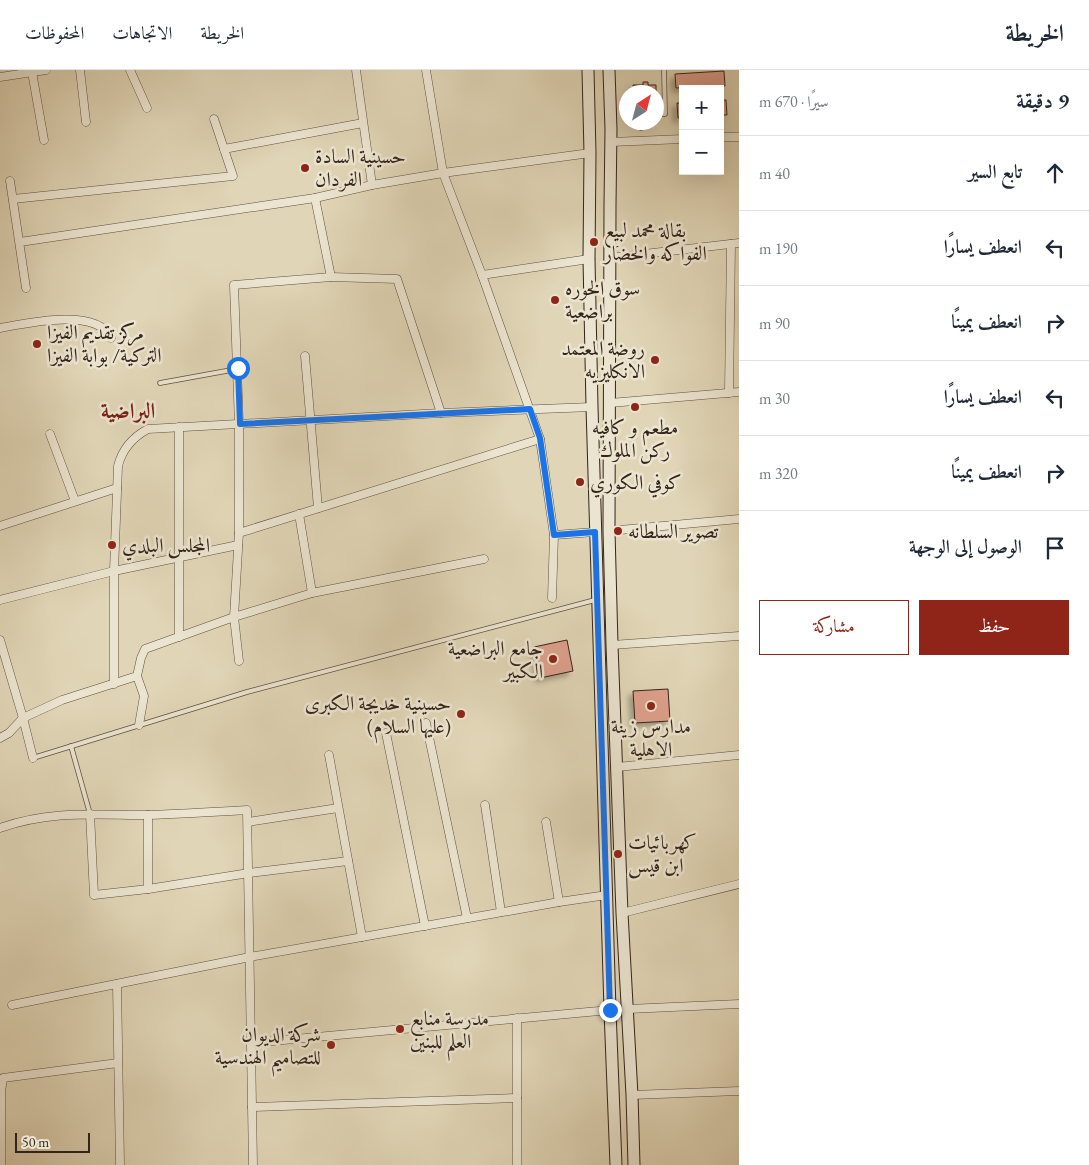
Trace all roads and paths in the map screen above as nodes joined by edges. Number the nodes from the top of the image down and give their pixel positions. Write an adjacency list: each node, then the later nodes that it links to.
1 (46, 70): 9 (street)
2 (80, 70): 14 (street)
3 (130, 70): 11 (street)
4 (356, 70): 15 (street)
5 (426, 70): 23 (street)
6 (588, 70): 22 (main road)
7 (609, 70): 20 (main road)
8 (664, 70): 12 (lane)
9 (32, 72): 10 (street); 19 (street)
10 (0, 77)
11 (147, 108)
12 (664, 114)
13 (214, 119): 21 (street)
14 (86, 122)
15 (363, 123): 21 (street); 25 (street)
16 (739, 136): 17 (street)
17 (724, 137)
18 (679, 139): 20 (street)
19 (44, 140)
20 (611, 142): 29 (main road)
21 (224, 149): 27 (street)
22 (590, 153): 23 (street); 28 (main road)
23 (443, 172): 25 (street); 34 (street)
24 (10, 181): 27 (street)
25 (372, 185): 26 (street)
26 (315, 198): 30 (street); 35 (street)
27 (13, 199): 30 (street)
28 (590, 205): 29 (main road); 33 (main road)
29 (610, 205): 32 (main road)
30 (20, 242): 36 (street)
31 (735, 244): 32 (street); 43 (street)
32 (610, 258): 44 (main road)
33 (589, 259): 34 (street); 45 (main road)
34 (482, 274): 46 (street)
35 (332, 277): 40 (street); 47 (street)
36 (26, 288)
37 (0, 328): 38 (street)
38 (111, 338)
39 (305, 356): 48 (street)
40 (238, 368): 41 (lane); 49 (street)
41 (160, 383)
42 (739, 392): 43 (street)
43 (729, 393): 44 (street)
44 (610, 403): 60 (main road)
45 (592, 407): 46 (street); 59 (main road)
46 (530, 409): 47 (street); 52 (street)
47 (441, 413): 48 (street)
48 (310, 420): 49 (street); 55 (street)
49 (240, 424): 50 (street); 61 (street)
50 (179, 427): 53 (street); 64 (street)
51 (50, 434): 54 (street)
52 (540, 438): 55 (street); 62 (street)
53 (117, 488): 54 (street); 66 (street)
54 (75, 501): 58 (street)
55 (318, 508): 56 (street)
56 (300, 514): 61 (street); 67 (street)
57 (739, 519): 60 (street)
58 (0, 526)
59 (595, 532): 62 (street); 69 (main road)
60 (609, 532): 75 (main road)
61 (239, 533): 63 (street)
62 (554, 535): 68 (street)
63 (238, 545): 64 (street); 71 (street)
64 (180, 557): 66 (street); 73 (street)
65 (484, 559): 67 (street)
66 (114, 571): 70 (street); 78 (street)
67 (312, 593): 71 (street)
68 (552, 598)
69 (597, 599): 81 (lane); 100 (main road)
70 (0, 600)
71 (234, 617): 73 (street); 76 (street)
72 (739, 636): 75 (street)
73 (179, 637): 77 (street)
74 (0, 640): 79 (street)
75 (612, 645): 88 (main road)
76 (239, 661)
77 (137, 676): 78 (street); 81 (street)
78 (114, 684): 79 (street)
79 (24, 718): 83 (street); 87 (street)
80 (426, 723): 104 (street)
81 (139, 725): 84 (lane)
82 (386, 733): 105 (street)
83 (0, 738)
84 (71, 746): 87 (lane); 91 (lane)
85 (329, 755): 90 (street)
86 (739, 755): 88 (street)
87 (33, 758)
88 (617, 768): 103 (main road)
89 (485, 805): 102 (street)
90 (338, 808): 93 (street); 96 (street)
91 (90, 814): 92 (street); 95 (street); 99 (street)
92 (148, 815): 93 (street); 99 (street)
93 (248, 822): 97 (street)
94 (546, 822): 101 (street)
95 (0, 828)
96 (348, 861): 97 (street); 106 (street)
97 (249, 873): 99 (street); 107 (street)
98 (739, 884): 103 (street)
99 (148, 889)
100 (607, 895): 101 (street); 111 (main road)
101 (559, 902): 102 (street)
102 (501, 912): 104 (street)
103 (622, 913): 112 (main road)
104 (467, 918): 105 (street)
105 (425, 926): 106 (street)
106 (362, 937): 107 (street)
107 (250, 957): 108 (street); 114 (street)
108 (117, 984): 109 (street); 115 (street)
109 (12, 1004)
110 (739, 1004): 112 (street)
111 (610, 1010): 112 (main road); 113 (street); 124 (main road)
112 (628, 1010): 117 (main road)
113 (517, 1018): 114 (street); 118 (street)
114 (251, 1043): 119 (street)
115 (118, 1063): 120 (street); 121 (street)
116 (739, 1091): 117 (street)
117 (632, 1095): 125 (main road)
118 (517, 1098): 119 (street); 123 (street)
119 (252, 1107): 122 (street)
120 (2, 1165)
121 (120, 1165)
122 (253, 1165)
123 (517, 1165)
124 (616, 1165)
125 (634, 1165)

